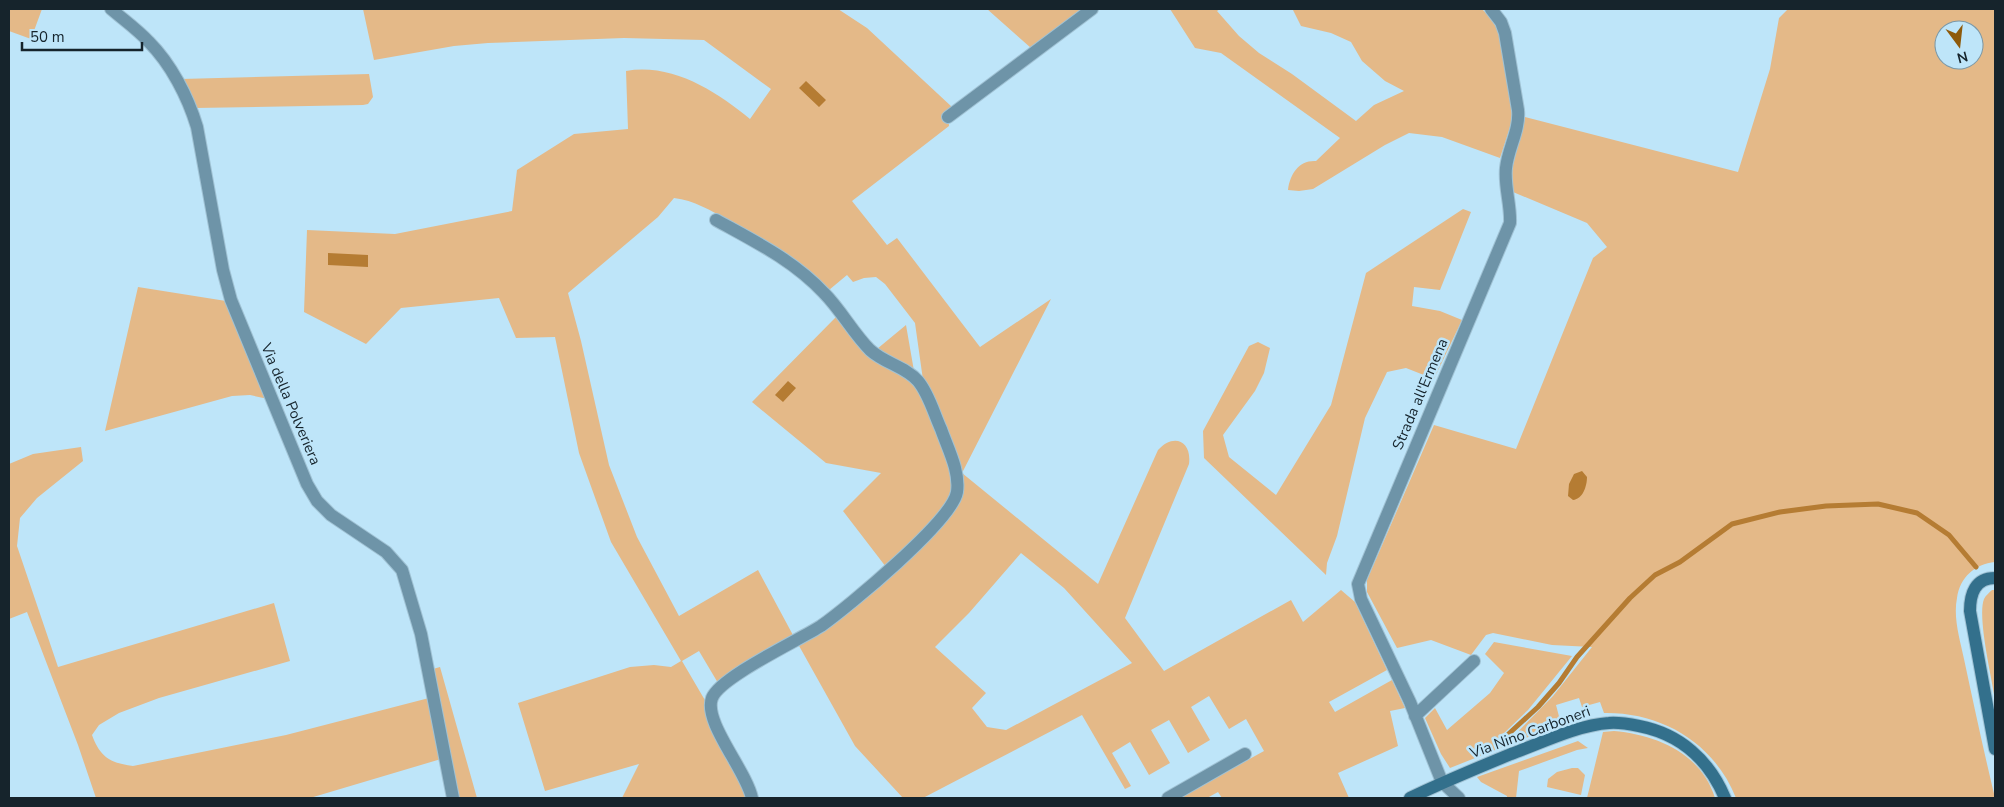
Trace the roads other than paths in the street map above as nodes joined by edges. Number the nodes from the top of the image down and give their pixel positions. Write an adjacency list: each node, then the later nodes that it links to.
1 (111, 9): 12 (street, Via della Polveriera)
2 (1092, 9): 4 (street)
3 (1491, 9): 8 (street, Strada all'Ermena)
4 (948, 118)
5 (716, 220): 13 (street)
6 (1995, 578): 9 (main road)
7 (1474, 661): 8 (street)
8 (1415, 716): 11 (street, Strada all'Ermena)
9 (1995, 749)
10 (1245, 754): 14 (street)
11 (1442, 782): 15 (main road, Via Nino Carboneri); 16 (street); 17 (main road, Via Nino Carboneri)
12 (453, 798)
13 (752, 798)
14 (1168, 798)
15 (1410, 798)
16 (1459, 798)
17 (1725, 798)

